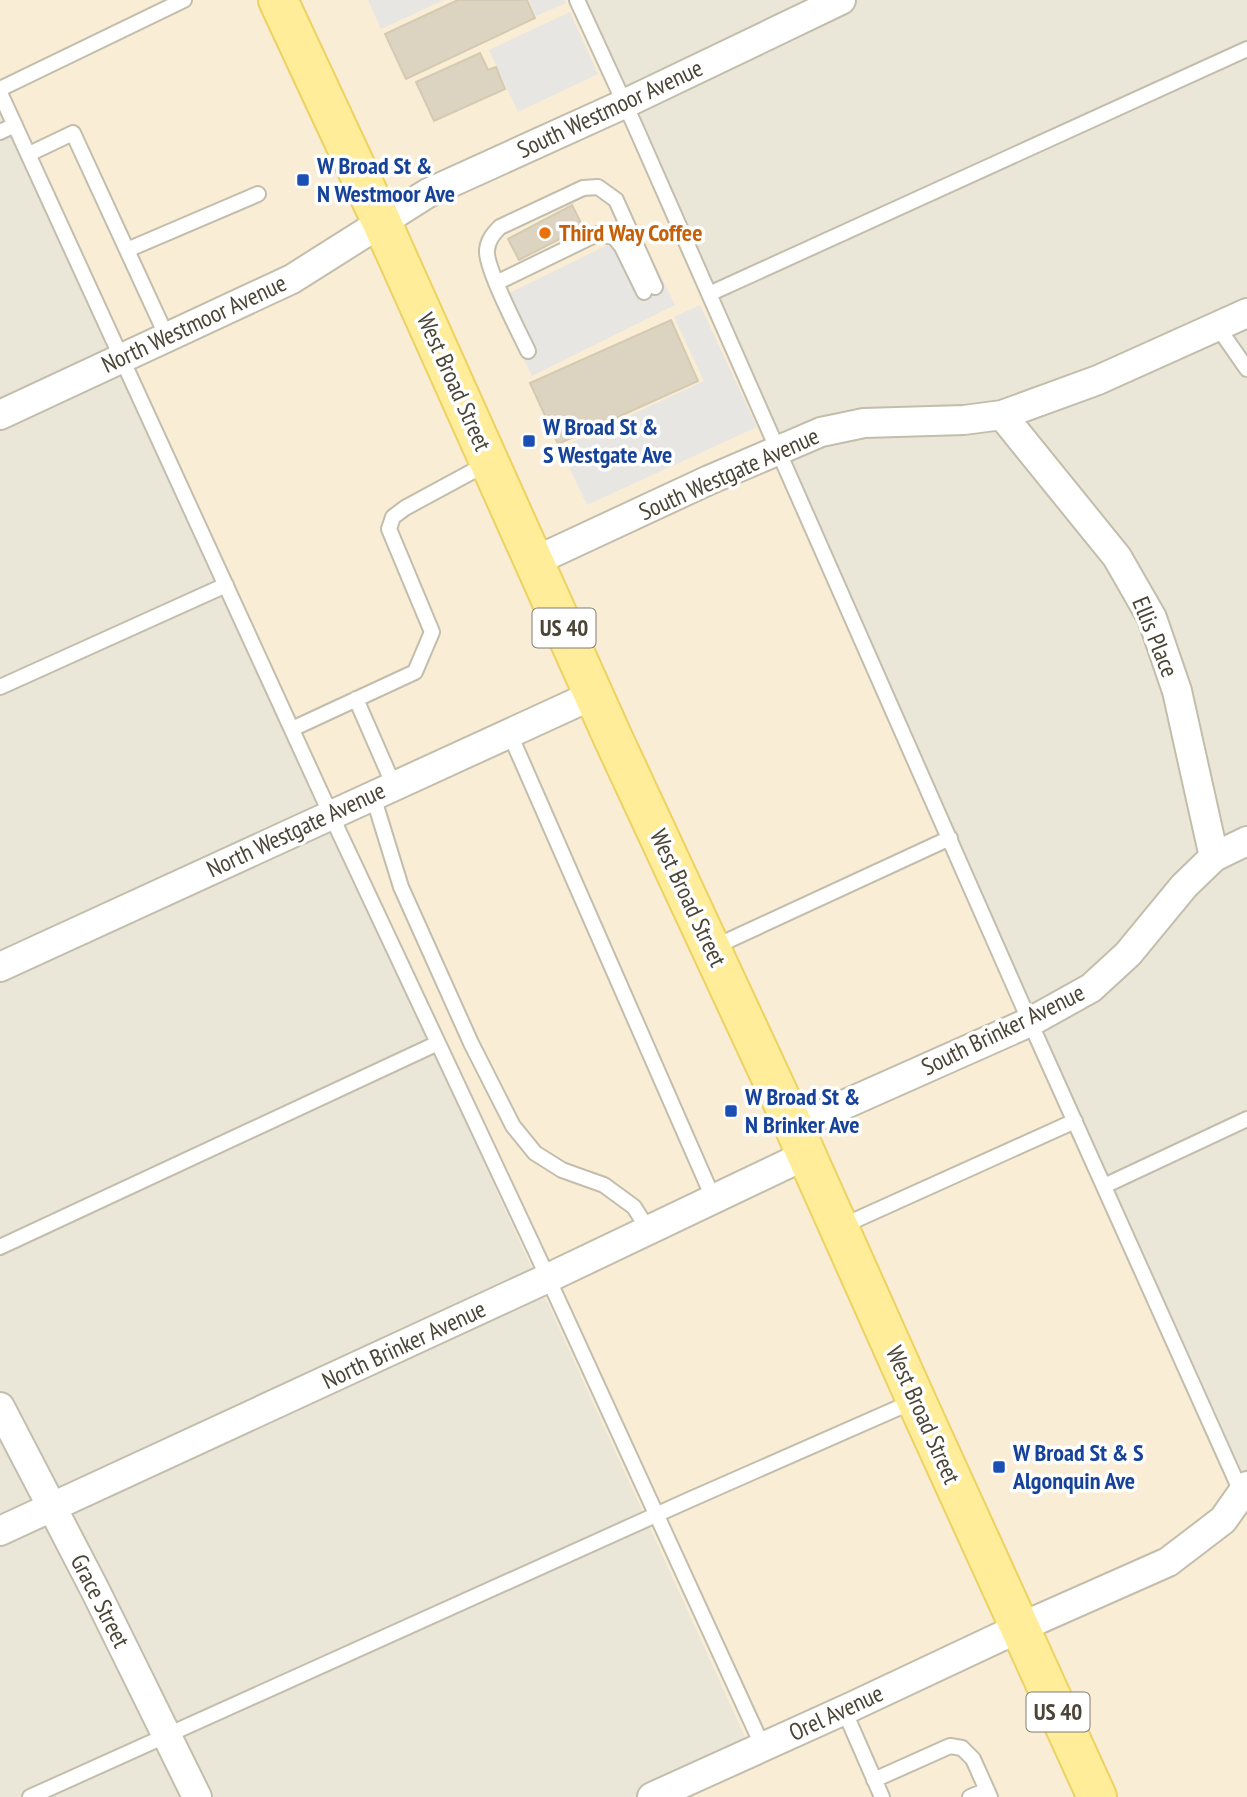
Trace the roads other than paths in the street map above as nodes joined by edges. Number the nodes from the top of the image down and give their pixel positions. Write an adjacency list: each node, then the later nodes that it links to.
1 (184, 0): 6 (lane)
2 (278, 0): 12 (main road, West Broad Street / US 40)
3 (577, 0): 7 (lane)
4 (841, 0): 7 (street, South Westmoor Avenue)
5 (1247, 49): 15 (lane)
6 (0, 91): 8 (lane)
7 (624, 104): 12 (street, South Westmoor Avenue); 15 (lane)
8 (15, 125): 9 (lane); 10 (lane)
9 (0, 132)
10 (29, 155): 13 (lane); 20 (lane)
11 (258, 194): 13 (lane)
12 (382, 223): 18 (street, North Westmoor Avenue); 25 (main road, West Broad Street / US 40)
13 (127, 250): 18 (lane)
14 (496, 283): 14 (lane); 19 (lane)
15 (709, 294): 24 (lane)
16 (1247, 313): 17 (street, South Westgate Avenue)
17 (1217, 326): 21 (lane); 23 (street, South Westgate Avenue)
18 (167, 337): 20 (street, North Westmoor Avenue)
19 (528, 351)
20 (122, 358): 22 (street, North Westmoor Avenue); 27 (lane)
21 (1247, 369)
22 (0, 415)
23 (1002, 415): 24 (street, South Westgate Avenue); 37 (street, Ellis Place)
24 (778, 449): 26 (street, South Westgate Avenue); 35 (lane)
25 (490, 462): 26 (main road, West Broad Street / US 40); 30 (lane)
26 (535, 561): 29 (main road, West Broad Street / US 40)
27 (226, 585): 28 (lane); 31 (lane)
28 (0, 687)
29 (593, 695): 32 (street, North Westgate Avenue); 38 (main road, West Broad Street / US 40)
30 (356, 699): 31 (lane); 33 (lane)
31 (292, 729): 34 (lane)
32 (509, 732): 33 (street, North Westgate Avenue); 46 (lane)
33 (384, 791): 34 (street, North Westgate Avenue); 48 (lane)
34 (331, 815): 39 (street, North Westgate Avenue); 41 (lane)
35 (950, 838): 38 (lane); 40 (lane)
36 (1247, 841): 37 (street, South Brinker Avenue)
37 (1214, 857): 40 (street, South Brinker Avenue)
38 (711, 949): 44 (main road, West Broad Street / US 40)
39 (0, 967)
40 (1030, 1022): 43 (lane); 44 (street, South Brinker Avenue)
41 (438, 1043): 49 (lane); 50 (lane)
42 (1247, 1119): 45 (lane)
43 (1075, 1121): 45 (lane); 47 (lane)
44 (800, 1141): 46 (street, North Brinker Avenue); 47 (main road, West Broad Street / US 40)
45 (1104, 1186): 53 (lane)
46 (714, 1200): 48 (street, North Brinker Avenue)
47 (839, 1227): 51 (main road, West Broad Street / US 40)
48 (649, 1231): 50 (street, North Brinker Avenue)
49 (0, 1247)
50 (548, 1278): 54 (street, North Brinker Avenue); 55 (lane)
51 (916, 1400): 55 (lane); 57 (main road, West Broad Street / US 40)
52 (0, 1407): 54 (street, Grace Street)
53 (1245, 1495): 57 (street, Orel Avenue)
54 (52, 1508): 56 (street, North Brinker Avenue); 59 (street, Grace Street)
55 (657, 1516): 59 (lane); 60 (lane)
56 (0, 1531)
57 (1019, 1628): 58 (street, Orel Avenue); 68 (main road, West Broad Street / US 40)
58 (844, 1710): 60 (street, Orel Avenue); 61 (lane)
59 (167, 1736): 63 (lane); 64 (street, Grace Street)
60 (763, 1747): 65 (street, Orel Avenue)
61 (874, 1780): 62 (lane); 66 (lane)
62 (988, 1793): 67 (lane)
63 (30, 1797)
64 (197, 1797)
65 (652, 1797)
66 (882, 1797)
67 (970, 1797)
68 (1097, 1797)

